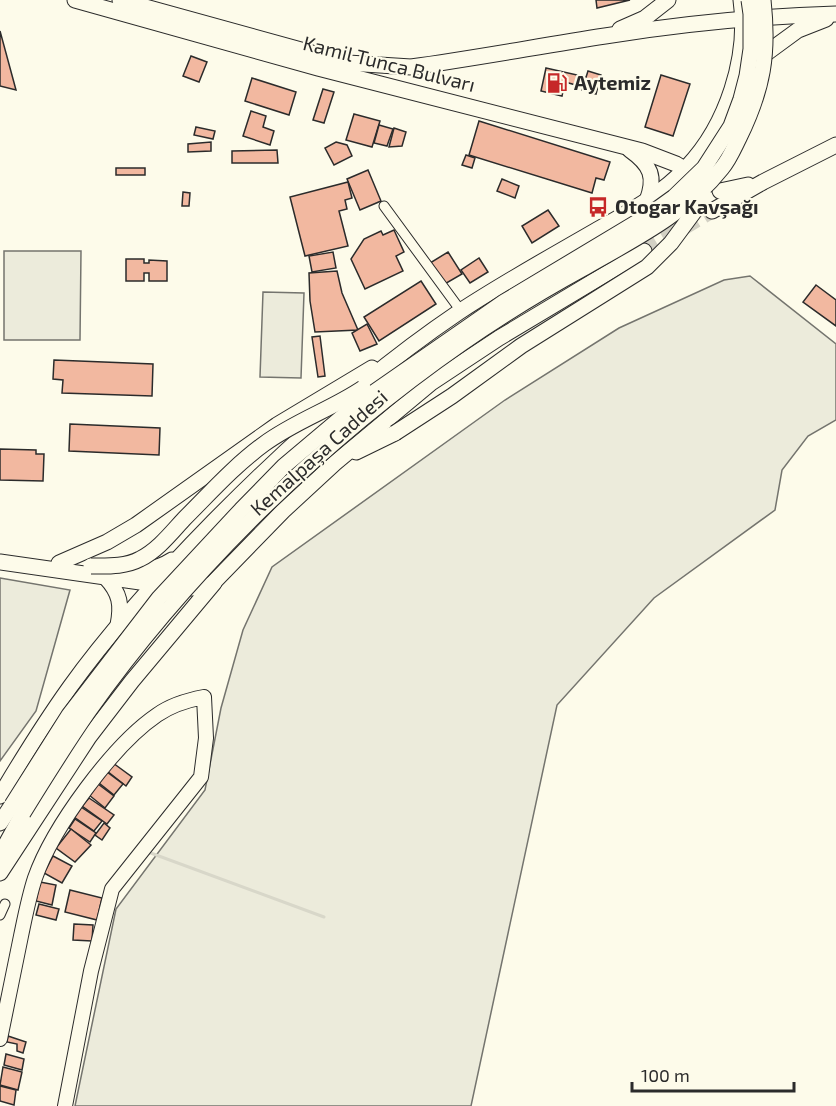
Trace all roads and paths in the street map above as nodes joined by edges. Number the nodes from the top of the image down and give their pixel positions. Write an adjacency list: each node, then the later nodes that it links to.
1 (75, 0): 12 (main road, Kamil Tunca Bulvarı)
2 (120, 0): 9 (main road, Kamil Tunca Bulvarı)
3 (668, 0): 9 (main road)
4 (741, 0): 8 (main road)
5 (749, 0): 22 (main road, bridge)
6 (764, 0): 14 (main road, bridge)
7 (836, 15): 8 (main road); 10 (main road)
8 (743, 20): 9 (main road, Kamil Tunca Bulvarı); 10 (main road)
9 (607, 36)
10 (728, 97): 13 (main road)
11 (836, 146): 15 (main road)
12 (628, 148): 13 (main road, Kamil Tunca Bulvarı); 17 (main road)
13 (691, 167): 17 (main road, Kemalpaşa Caddesi)
14 (724, 167): 26 (main road, bridge); 37 (main road, bridge)
15 (763, 182): 16 (main road); 19 (main road)
16 (720, 191)
17 (647, 201): 21 (main road, Kemalpaşa Caddesi)
18 (384, 206): 23 (street)
19 (712, 211)
20 (644, 251): 24 (main road, Kemalpaşa Caddesi)
21 (478, 300): 23 (main road, Kemalpaşa Caddesi); 24 (main road)
22 (504, 302): 32 (main road, bridge); 37 (main road, bridge)
23 (460, 311): 25 (main road, Kemalpaşa Caddesi)
24 (499, 338): 26 (main road, Kemalpaşa Caddesi)
25 (421, 339): 27 (main road, Kemalpaşa Caddesi); 32 (main road)
26 (335, 463): 28 (main road, Kemalpaşa Caddesi)
27 (257, 478): 28 (main road); 29 (main road, Kemalpaşa Caddesi)
28 (283, 511): 34 (main road, Kemalpaşa Caddesi)
29 (184, 552): 32 (main road); 35 (main road)
30 (0, 554): 32 (main road)
31 (0, 562): 33 (main road, Kemalpaşa Caddesi)
32 (66, 563)
33 (106, 578): 35 (main road, Kemalpaşa Caddesi); 36 (main road)
34 (218, 579): 35 (main road, Kemalpaşa Caddesi); 40 (main road)
35 (153, 585): 36 (main road)
36 (117, 626): 37 (main road)
37 (12, 805): 38 (main road); 39 (main road)
38 (0, 823)
39 (0, 855)
40 (0, 873)
41 (5, 904): 42 (street)
42 (0, 915)
43 (0, 1039): 44 (street)
44 (64, 1106)

